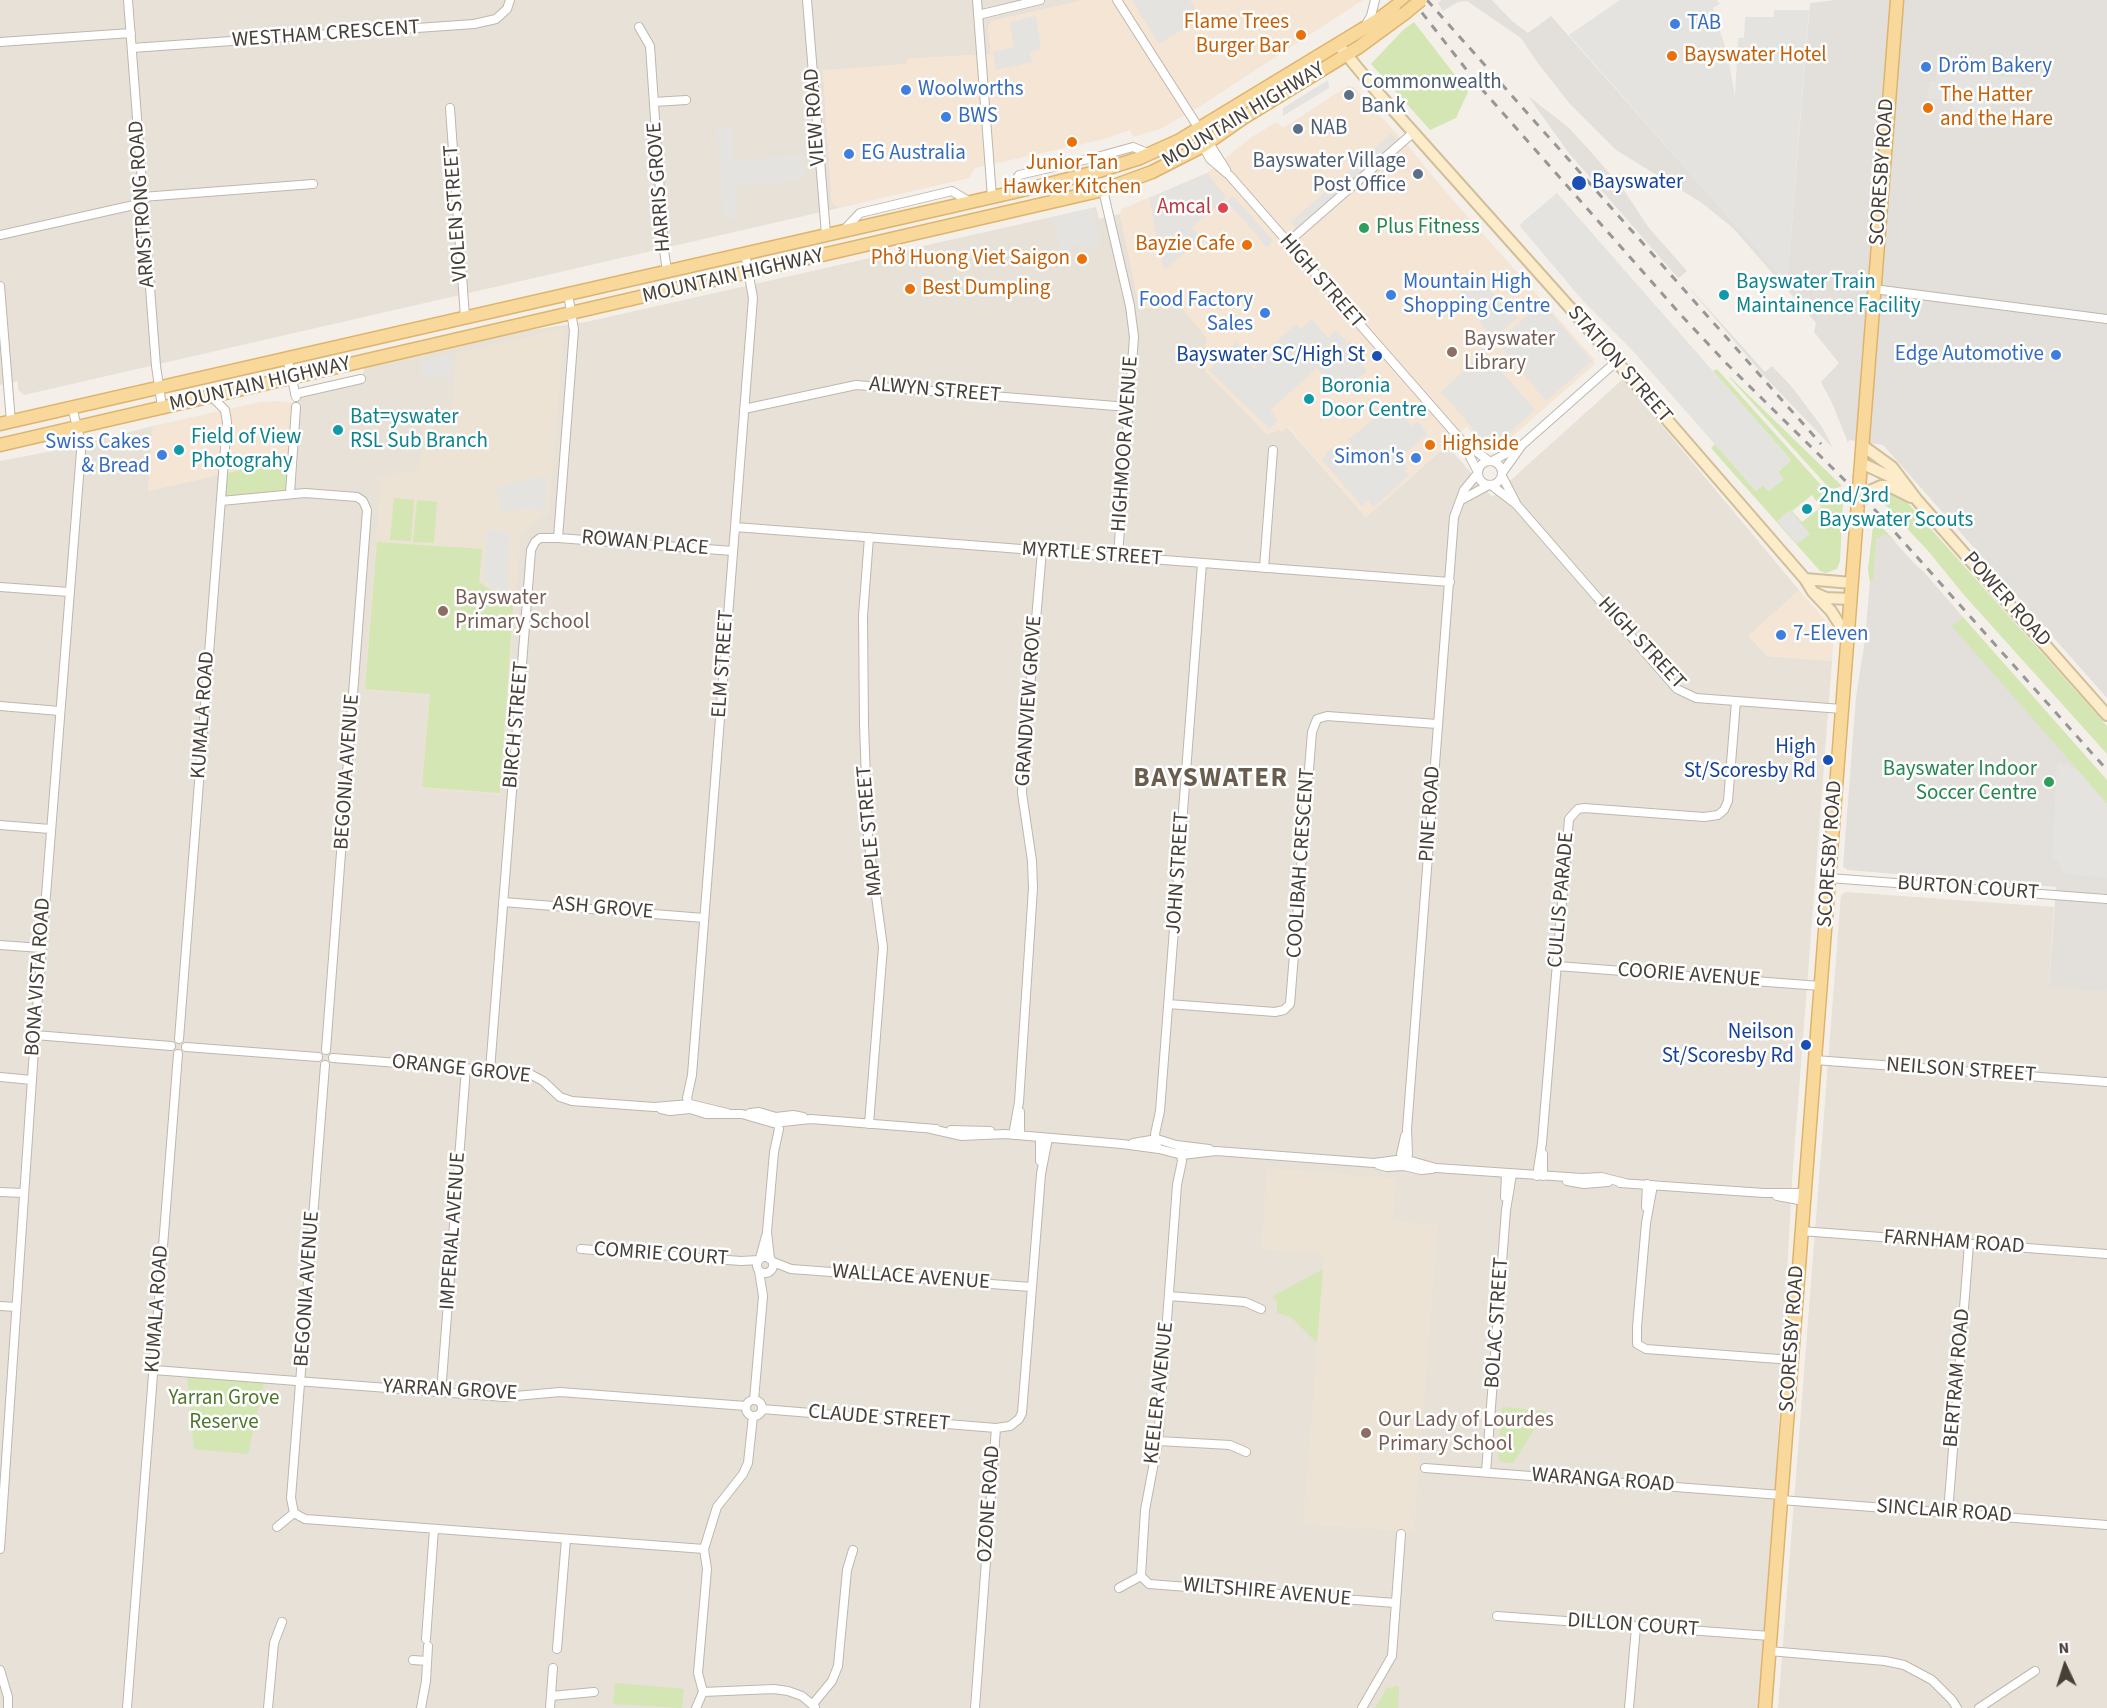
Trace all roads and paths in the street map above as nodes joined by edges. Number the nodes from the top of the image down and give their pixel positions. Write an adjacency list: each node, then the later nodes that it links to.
1 (128, 0): 14 (street, ARMSTRONG ROAD)
2 (510, 0): 17 (street, WESTHAM CRESCENT)
3 (807, 0): 29 (street, VIEW ROAD)
4 (977, 0): 11 (street)
5 (1040, 0): 11 (street)
6 (1117, 0): 22 (street, HIGH STREET)
7 (1375, 0): 13 (street)
8 (1421, 0): 10 (main road, MOUNTAIN HIGHWAY, bridge)
9 (1897, 0): 36 (main road, SCORESBY ROAD)
10 (1402, 6): 13 (main road, MOUNTAIN HIGHWAY); 18 (main road, MOUNTAIN HIGHWAY)
11 (978, 15): 27 (street)
12 (639, 27): 20 (street, HARRIS GROVE)
13 (1364, 28): 16 (main road, MOUNTAIN HIGHWAY)
14 (131, 33): 15 (street); 17 (street, ARMSTRONG ROAD)
15 (0, 42)
16 (1338, 44): 18 (main road, STATION STREET); 22 (main road, MOUNTAIN HIGHWAY)
17 (132, 48): 28 (street, ARMSTRONG ROAD)
18 (1347, 55): 23 (main road, STATION STREET); 24 (main road, MOUNTAIN HIGHWAY)
19 (686, 100): 20 (street, HARRIS GROVE)
20 (654, 102): 33 (street, HARRIS GROVE)
21 (450, 108): 39 (street, VIOLEN STREET)
22 (1199, 129): 24 (street, HIGH STREET); 27 (main road, MOUNTAIN HIGHWAY)
23 (1414, 132): 31 (street); 42 (main road, STATION STREET)
24 (1205, 144): 26 (main road, MOUNTAIN HIGHWAY); 31 (street, HIGH STREET)
25 (313, 184): 28 (street)
26 (1103, 190): 34 (main road, MOUNTAIN HIGHWAY); 50 (street, HIGHMOOR AVENUE)
27 (992, 197): 29 (main road, MOUNTAIN HIGHWAY)
28 (143, 200): 30 (street); 45 (street, ARMSTRONG ROAD)
29 (826, 234): 32 (main road, MOUNTAIN HIGHWAY)
30 (0, 235)
31 (1287, 243): 54 (street, HIGH STREET)
32 (745, 253): 33 (main road, MOUNTAIN HIGHWAY); 34 (street, ELM STREET)
33 (667, 272): 37 (main road, MOUNTAIN HIGHWAY)
34 (749, 273): 38 (main road, MOUNTAIN HIGHWAY); 51 (street, ELM STREET)
35 (0, 286): 52 (street)
36 (1874, 289): 40 (street); 57 (main road, SCORESBY ROAD)
37 (568, 294): 38 (street); 39 (main road, MOUNTAIN HIGHWAY)
38 (572, 314): 43 (main road, MOUNTAIN HIGHWAY); 73 (street)
39 (465, 317): 41 (main road, MOUNTAIN HIGHWAY)
40 (2107, 319)
41 (287, 358): 43 (street); 45 (main road, MOUNTAIN HIGHWAY)
42 (1617, 362): 56 (street); 79 (main road, STATION STREET)
43 (292, 378): 46 (street); 47 (main road, MOUNTAIN HIGHWAY)
44 (361, 379): 46 (street, MOUNTAIN HIGHWAY)
45 (158, 387): 48 (main road, MOUNTAIN HIGHWAY); 49 (street, ARMSTRONG ROAD)
46 (295, 394): 65 (street)
47 (211, 396): 49 (main road, MOUNTAIN HIGHWAY); 68 (street, KUMALA ROAD)
48 (72, 407): 52 (main road, MOUNTAIN HIGHWAY); 53 (street, BONA VISTA ROAD)
49 (162, 407): 53 (main road, MOUNTAIN HIGHWAY)
50 (1128, 407): 51 (street, ALWYN STREET); 76 (street, HIGHMOOR AVENUE)
51 (744, 409): 71 (street, ELM STREET)
52 (5, 423)
53 (77, 427): 55 (main road, MOUNTAIN HIGHWAY); 83 (street, BONA VISTA ROAD)
54 (1461, 441): 59 (street, HIGH STREET); 61 (street, HIGH STREET)
55 (0, 445)
56 (1522, 445): 59 (street); 62 (street)
57 (1863, 446): 60 (main road, SCORESBY ROAD); 64 (main road, POWER ROAD)
58 (1273, 450): 78 (street)
59 (1490, 461): 61 (street); 62 (street)
60 (1861, 463): 64 (main road, POWER ROAD); 69 (main road, SCORESBY ROAD, bridge)
61 (1478, 473): 63 (street); 66 (street, PINE ROAD)
62 (1502, 475): 63 (street); 70 (street, HIGH STREET)
63 (1490, 485): 66 (street); 70 (street, HIGH STREET)
64 (1905, 486): 67 (main road, POWER ROAD)
65 (290, 493): 68 (street); 108 (street, BEGONIA AVENUE)
66 (1461, 500): 80 (street, PINE ROAD)
67 (1917, 500): 69 (main road, bridge); 91 (main road, POWER ROAD)
68 (221, 501): 105 (street, KUMALA ROAD)
69 (1858, 502): 81 (main road, SCORESBY ROAD)
70 (1516, 504): 87 (street, HIGH STREET)
71 (735, 527): 72 (street, MYRTLE STREET); 74 (street, ELM STREET)
72 (869, 537): 75 (street, MYRTLE STREET); 121 (street, MAPLE STREET)
73 (558, 538): 74 (street, ROWAN PLACE); 97 (street, BIRCH STREET)
74 (733, 551): 98 (street, ELM STREET)
75 (1042, 551): 76 (street, MYRTLE STREET); 122 (street, GRANDVIEW GROVE)
76 (1118, 556): 77 (street, MYRTLE STREET)
77 (1202, 563): 78 (street, MYRTLE STREET); 103 (street, JOHN STREET)
78 (1264, 568): 80 (street, MYRTLE STREET)
79 (1805, 579): 81 (main road); 84 (main road, STATION STREET)
80 (1450, 582): 92 (street, PINE ROAD)
81 (1852, 583): 85 (main road, SCORESBY ROAD)
82 (0, 587): 83 (street)
83 (69, 592): 90 (street, BONA VISTA ROAD)
84 (1813, 592): 85 (main road); 86 (main road, STATION STREET)
85 (1850, 599): 86 (main road, SCORESBY ROAD)
86 (1847, 636): 89 (main road, SCORESBY ROAD)
87 (1736, 701): 89 (street, HIGH STREET); 101 (street, CULLIS PARADE)
88 (0, 706): 90 (street)
89 (1842, 709): 95 (main road, SCORESBY ROAD)
90 (60, 711): 94 (street, BONA VISTA ROAD)
91 (2107, 715)
92 (1437, 724): 103 (street, COOLIBAH CRESCENT); 130 (street, PINE ROAD)
93 (0, 825): 94 (street)
94 (50, 829): 100 (street, BONA VISTA ROAD)
95 (1829, 879): 96 (street, BURTON COURT); 102 (main road, SCORESBY ROAD)
96 (2107, 899)
97 (503, 902): 98 (street, ASH GROVE); 115 (street, BIRCH STREET)
98 (704, 918): 119 (street, ELM STREET)
99 (0, 945): 100 (street)
100 (41, 948): 104 (street, BONA VISTA ROAD)
101 (1557, 966): 102 (street, COORIE AVENUE); 132 (street, CULLIS PARADE)
102 (1820, 986): 112 (main road, SCORESBY ROAD)
103 (1168, 1004): 124 (street, JOHN STREET)
104 (34, 1035): 106 (street); 117 (street, BONA VISTA ROAD)
105 (179, 1039): 106 (street); 107 (street)
106 (171, 1046): 109 (street)
107 (186, 1047): 109 (street); 110 (street)
108 (326, 1050): 110 (street); 111 (street)
109 (178, 1054): 153 (street, KUMALA ROAD)
110 (318, 1058): 113 (street)
111 (333, 1058): 113 (street); 114 (street, ORANGE GROVE)
112 (1815, 1060): 118 (street, NEILSON STREET); 136 (main road, SCORESBY ROAD)
113 (325, 1065): 154 (street, BEGONIA AVENUE)
114 (466, 1068): 115 (street, ORANGE GROVE); 155 (street, IMPERIAL AVENUE)
115 (490, 1070): 119 (street, ORANGE GROVE)
116 (0, 1077): 117 (street)
117 (32, 1080): 135 (street, BONA VISTA ROAD)
118 (2107, 1082)
119 (690, 1106): 120 (street, ORANGE GROVE)
120 (776, 1121): 121 (street, ORANGE GROVE); 138 (street)
121 (869, 1124): 122 (street, ORANGE GROVE)
122 (1013, 1135): 123 (street, ORANGE GROVE)
123 (1044, 1137): 125 (street, ORANGE GROVE); 146 (street, OZONE ROAD)
124 (1158, 1140): 125 (street, ORANGE GROVE); 126 (street, ORANGE GROVE); 127 (street, JOHN STREET)
125 (1122, 1144): 127 (street, ORANGE GROVE)
126 (1180, 1146): 128 (street, ORANGE GROVE); 129 (street, KEELER AVENUE)
127 (1157, 1148): 129 (street, ORANGE GROVE)
128 (1216, 1151): 129 (street, ORANGE GROVE); 130 (street, ORANGE GROVE)
129 (1180, 1154): 148 (street, KEELER AVENUE)
130 (1404, 1162): 131 (street, ORANGE GROVE)
131 (1509, 1173): 132 (street, ORANGE GROVE); 165 (street, BOLAC STREET)
132 (1540, 1176): 133 (street, ORANGE GROVE)
133 (1650, 1185): 136 (street, ORANGE GROVE); 152 (street)
134 (0, 1192): 135 (street)
135 (24, 1193): 150 (street, BONA VISTA ROAD)
136 (1804, 1197): 137 (main road, SCORESBY ROAD)
137 (1801, 1231): 139 (street, FARNHAM ROAD); 152 (main road, SCORESBY ROAD)
138 (768, 1232): 142 (street); 143 (street)
139 (1969, 1244): 141 (street, FARNHAM ROAD); 168 (street, BERTRAM ROAD)
140 (581, 1249): 143 (street, COMRIE COURT)
141 (2107, 1254)
142 (772, 1260): 143 (street); 144 (street, WALLACE AVENUE); 145 (street)
143 (759, 1264): 145 (street); 147 (street)
144 (791, 1269): 145 (street, WALLACE AVENUE); 146 (street, WALLACE AVENUE)
145 (770, 1272): 147 (street)
146 (1031, 1287): 161 (street, OZONE ROAD)
147 (763, 1296): 156 (street)
148 (1169, 1296): 151 (street); 162 (street, KEELER AVENUE)
149 (0, 1306): 150 (street)
150 (16, 1307): 160 (street, BONA VISTA ROAD)
151 (1262, 1309)
152 (1792, 1360): 166 (main road, SCORESBY ROAD)
153 (154, 1370): 154 (street, YARRAN GROVE); 196 (street, KUMALA ROAD)
154 (301, 1382): 155 (street, YARRAN GROVE); 167 (street, BEGONIA AVENUE)
155 (441, 1393): 157 (street, YARRAN GROVE)
156 (754, 1400): 157 (street); 158 (street)
157 (746, 1406): 159 (street)
158 (762, 1409): 159 (street); 161 (street, CLAUDE STREET)
159 (753, 1416): 175 (street)
160 (4, 1426): 174 (street, BONA VISTA ROAD)
161 (996, 1428): 201 (street, OZONE ROAD)
162 (1158, 1441): 163 (street); 177 (street, KEELER AVENUE)
163 (1246, 1452)
164 (1425, 1468): 165 (street, WARANGA ROAD)
165 (1486, 1472): 166 (street, WARANGA ROAD)
166 (1781, 1498): 168 (street, SINCLAIR ROAD); 183 (main road, SCORESBY ROAD)
167 (294, 1513): 170 (street); 171 (street)
168 (1948, 1513): 169 (street, SINCLAIR ROAD)
169 (2107, 1525)
170 (277, 1527)
171 (434, 1528): 173 (street); 187 (street)
172 (1401, 1534): 179 (street)
173 (566, 1539): 175 (street); 184 (street)
174 (0, 1549)
175 (704, 1549): 192 (street)
176 (853, 1550): 194 (street)
177 (1141, 1576): 178 (street); 179 (street, WILTSHIRE AVENUE)
178 (1119, 1588)
179 (1395, 1604): 202 (street)
180 (1497, 1616): 182 (street, DILLON COURT)
181 (282, 1622): 197 (street)
182 (1636, 1627): 183 (street, DILLON COURT); 203 (street)
183 (1770, 1636): 185 (main road, SCORESBY ROAD)
184 (557, 1649)
185 (1769, 1651): 204 (main road, SCORESBY ROAD); 205 (street)
186 (413, 1660): 187 (street)
187 (427, 1661): 198 (street)
188 (553, 1668): 193 (street)
189 (0, 1670): 195 (street)
190 (2035, 1671): 206 (street)
191 (594, 1692): 193 (street)
192 (703, 1692): 194 (street); 200 (street)
193 (551, 1696): 199 (street)
194 (814, 1706)
195 (8, 1708)
196 (127, 1708)
197 (268, 1708)
198 (421, 1708)
199 (550, 1708)
200 (696, 1708)
201 (975, 1708)
202 (1362, 1708)
203 (1629, 1708)
204 (1765, 1708)
205 (1957, 1708)
206 (1979, 1708)

